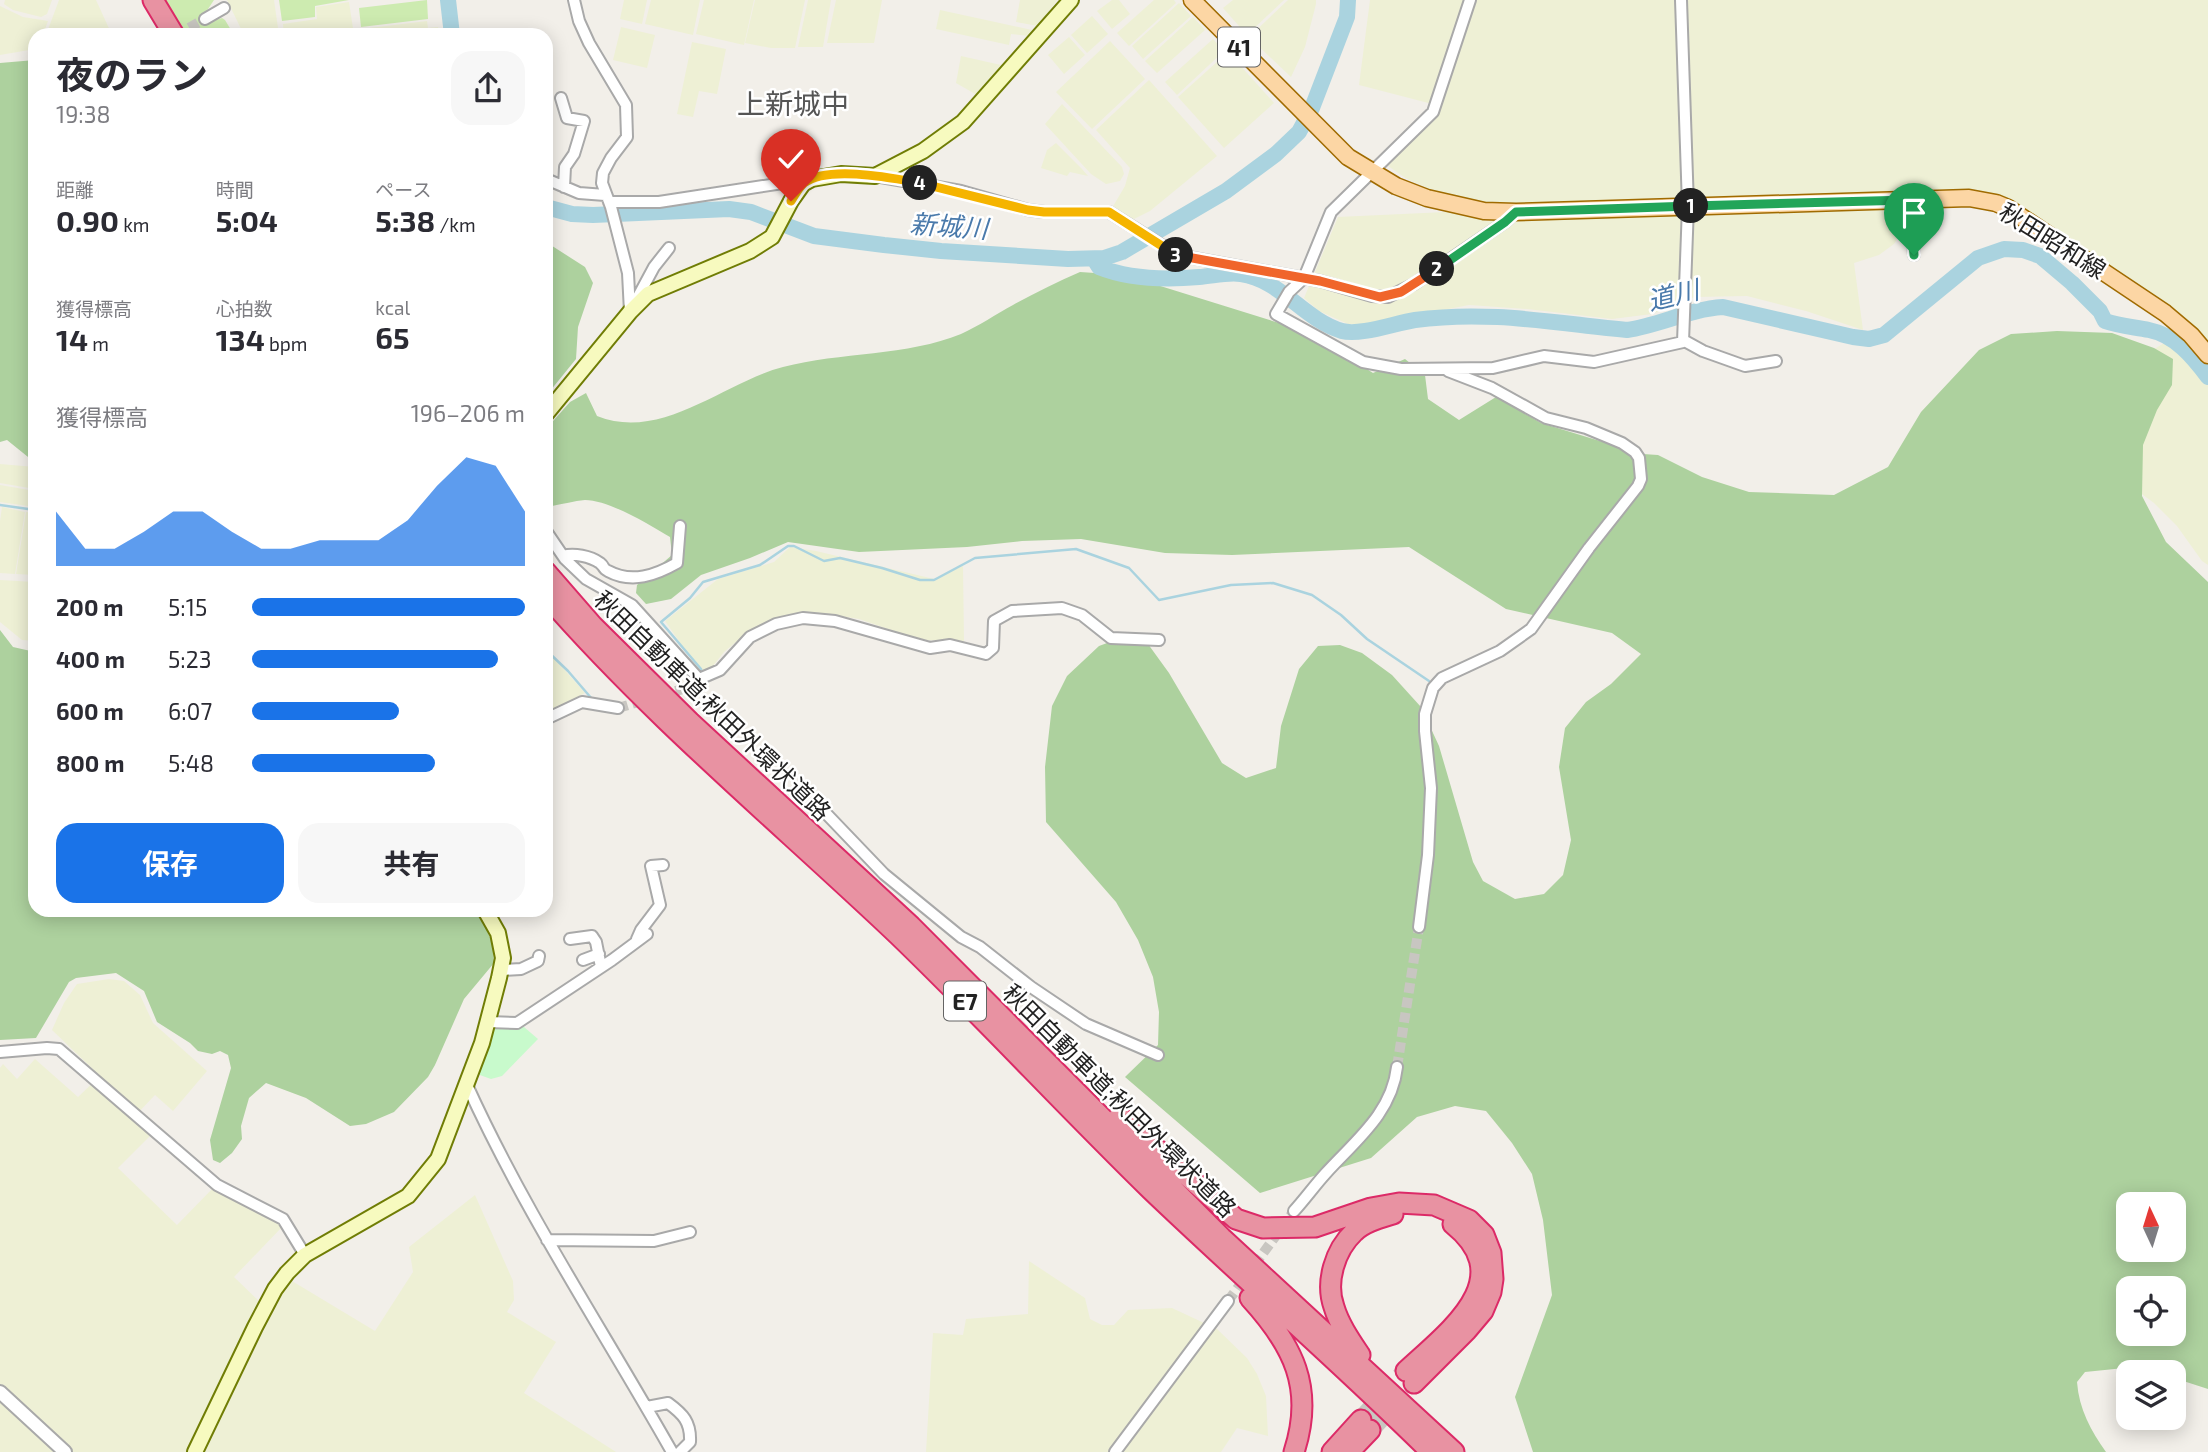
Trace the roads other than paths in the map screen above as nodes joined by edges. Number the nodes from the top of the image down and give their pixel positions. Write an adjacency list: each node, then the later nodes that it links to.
1 (153, 0): 9 (highway)
2 (574, 0): 17 (street)
3 (1071, 0): 12 (main road)
4 (1192, 0): 11 (main road, 秋田昭和線 / 41)
5 (1469, 0): 11 (street)
6 (1681, 0): 18 (street)
7 (224, 8): 8 (street)
8 (205, 19)
9 (170, 28)
10 (561, 98): 15 (street)
11 (1372, 172): 19 (main road, 秋田昭和線 / 41); 22 (street)
12 (875, 176): 14 (main road); 22 (street)
13 (553, 182): 15 (street)
14 (803, 184): 17 (street); 23 (main road)
15 (564, 187): 17 (street)
16 (1909, 200): 18 (main road, 秋田昭和線 / 41); 21 (street); 25 (main road, 秋田昭和線 / 41)
17 (608, 201): 23 (street)
18 (1688, 206): 19 (main road, 秋田昭和線 / 41); 24 (street)
19 (1516, 212): 22 (street)
20 (669, 248): 23 (street)
21 (1914, 255)
22 (1304, 278): 27 (street)
23 (630, 312): 28 (main road)
24 (1683, 340): 26 (street); 27 (street)
25 (2208, 355)
26 (1776, 361)
27 (1442, 369): 40 (street)
28 (553, 406)
29 (680, 526): 31 (street)
30 (553, 541): 31 (street)
31 (563, 556): 34 (street)
32 (553, 580): 49 (highway, 秋田自動車道;秋田外環状道路 / E7)
33 (553, 603): 55 (highway, 秋田自動車道;秋田外環状道路 / E7)
34 (1159, 640)
35 (618, 709): 36 (street)
36 (553, 716)
37 (816, 803): 52 (street)
38 (663, 865): 43 (street)
39 (489, 917): 48 (main road)
40 (1419, 927)
41 (647, 934): 43 (street)
42 (570, 939): 44 (street)
43 (636, 942): 47 (street)
44 (599, 954): 46 (street); 47 (street)
45 (539, 956): 48 (street)
46 (583, 960)
47 (601, 967): 50 (street)
48 (500, 970): 50 (main road)
49 (974, 988): 61 (highway, 秋田自動車道;秋田外環状道路 / E7); 61 (highway)
50 (488, 1022): 54 (main road)
51 (0, 1052): 59 (street)
52 (1158, 1055)
53 (1397, 1067): 56 (street)
54 (467, 1085): 58 (street); 59 (main road)
55 (1142, 1181): 63 (highway, 秋田自動車道;秋田外環状道路 / E7); 70 (highway)
56 (1294, 1210)
57 (690, 1232): 58 (street)
58 (547, 1240): 64 (street)
59 (305, 1255): 66 (main road)
60 (1228, 1301): 69 (street)
61 (1378, 1381): 63 (highway, 秋田自動車道;秋田外環状道路 / E7)
62 (0, 1392): 65 (street)
63 (1389, 1401): 73 (highway, E7); 74 (highway, E7)
64 (647, 1407): 67 (street); 68 (street)
65 (65, 1452)
66 (195, 1452)
67 (673, 1452)
68 (680, 1452)
69 (1115, 1452)
70 (1294, 1452)
71 (1332, 1452): 72 (highway)
72 (1349, 1452)
73 (1431, 1452)
74 (1454, 1452)

